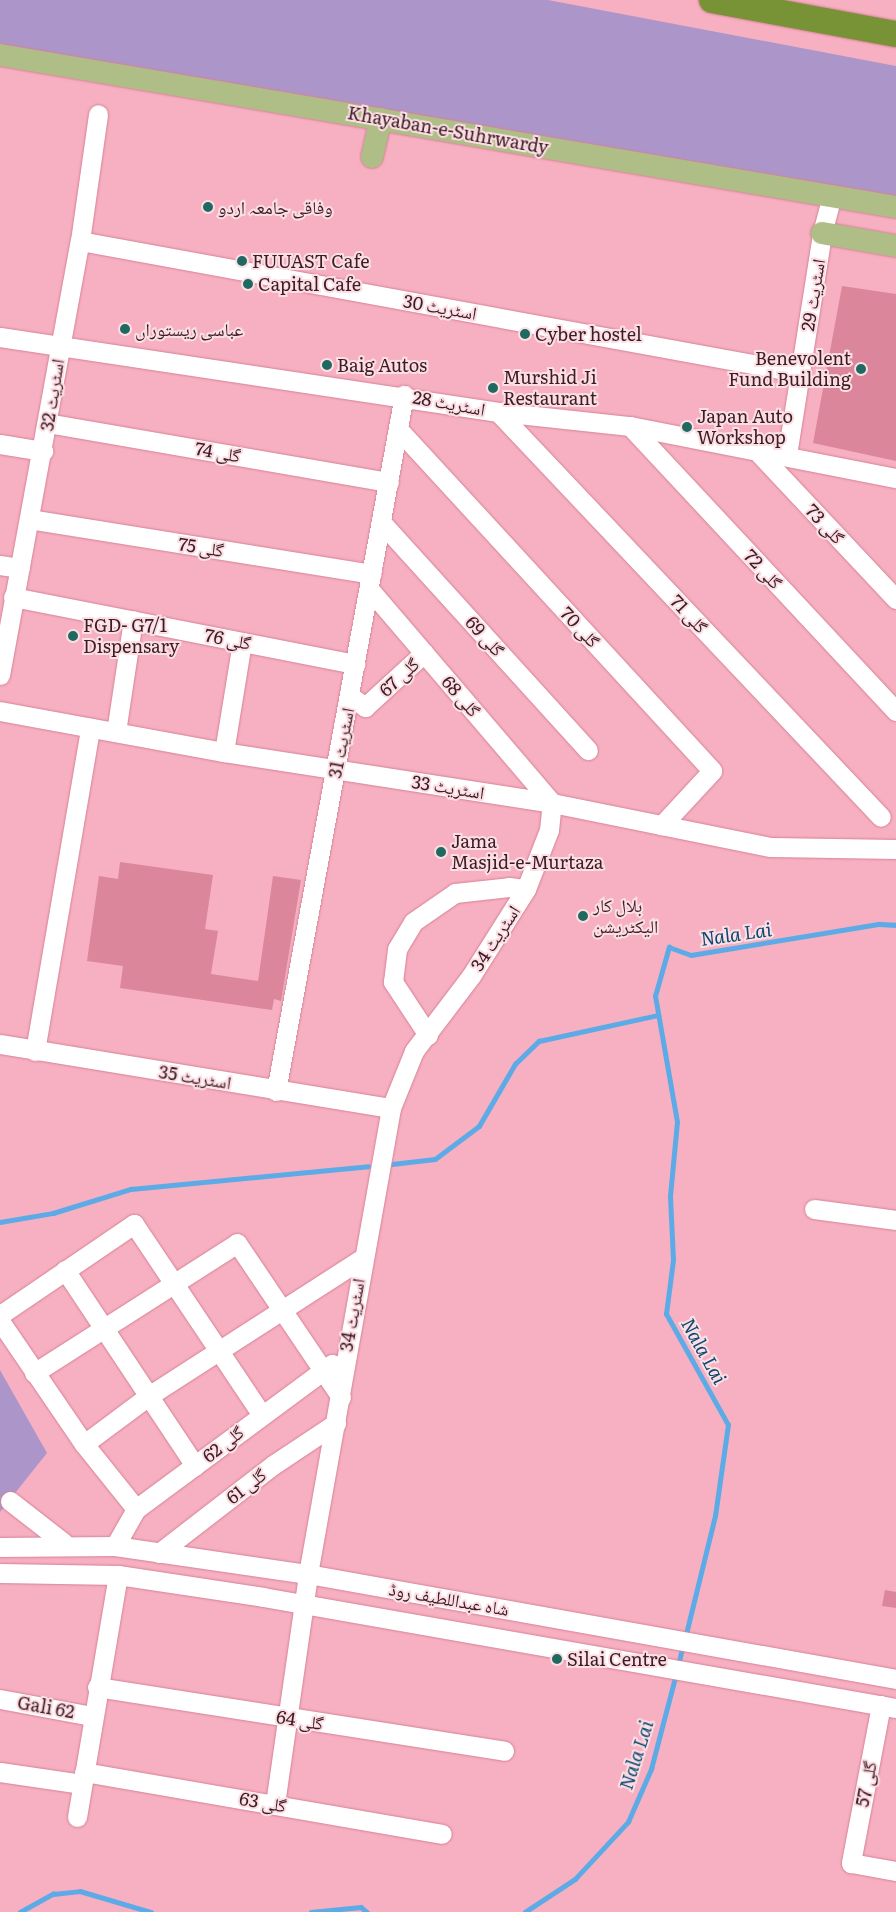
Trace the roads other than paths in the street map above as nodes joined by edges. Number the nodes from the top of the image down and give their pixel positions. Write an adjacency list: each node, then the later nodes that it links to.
1 (712, 0): 2 (highway)
2 (896, 34)
3 (0, 55): 5 (main road, Khayaban-e-Suhrwardy)
4 (98, 114): 10 (street, اسٹریٹ 32)
5 (381, 119): 6 (main road); 7 (main road, Khayaban-e-Suhrwardy)
6 (372, 157)
7 (832, 196): 8 (main road, Khayaban-e-Suhrwardy); 9 (street, اسٹریٹ 29)
8 (896, 207)
9 (822, 233): 11 (main road); 14 (street, اسٹریٹ 29)
10 (80, 241): 13 (street, اسٹریٹ 32); 14 (street, اسٹریٹ 30)
11 (896, 246)
12 (0, 337): 13 (street, اسٹریٹ 28)
13 (60, 347): 15 (street, اسٹریٹ 28); 17 (street, اسٹریٹ 32)
14 (801, 373): 23 (street, اسٹریٹ 29)
15 (404, 395): 16 (street, اسٹریٹ 28); 19 (street, اسٹریٹ 31)
16 (498, 412): 18 (street, اسٹریٹ 28); 47 (street, گلی 71)
17 (47, 423): 22 (street, اسٹریٹ 32); 25 (street, گلی 74)
18 (630, 426): 21 (street, اسٹریٹ 28); 40 (street, گلی 72)
19 (398, 429): 25 (street, اسٹریٹ 31); 48 (street, گلی 70)
20 (0, 444): 22 (street)
21 (755, 449): 23 (street, اسٹریٹ 28); 32 (street, گلی 73)
22 (43, 451): 26 (street, اسٹریٹ 32)
23 (787, 455): 24 (street, اسٹریٹ 28)
24 (896, 478)
25 (389, 482): 27 (street, اسٹریٹ 31)
26 (29, 519): 29 (street, اسٹریٹ 32); 30 (street, گلی 75)
27 (381, 522): 30 (street, اسٹریٹ 31); 43 (street, گلی 69)
28 (0, 565): 29 (street)
29 (20, 568): 31 (street, اسٹریٹ 32)
30 (371, 581): 35 (street, گلی 68); 36 (street, اسٹریٹ 31)
31 (13, 597): 33 (street, گلی 76); 37 (street, اسٹریٹ 32)
32 (896, 599)
33 (133, 620): 34 (street, گلی 76); 42 (street)
34 (242, 642): 36 (street, گلی 76); 44 (street)
35 (424, 653): 38 (street, گلی 67); 46 (street, گلی 68)
36 (356, 664): 38 (street, اسٹریٹ 31)
37 (0, 675)
38 (350, 696): 45 (street, اسٹریٹ 31)
39 (0, 711): 41 (street, اسٹریٹ 33)
40 (896, 711)
41 (90, 728): 42 (street, اسٹریٹ 33); 53 (street)
42 (116, 732): 44 (street, اسٹریٹ 33)
43 (588, 750)
44 (224, 752): 45 (street, اسٹریٹ 33)
45 (336, 770): 46 (street, اسٹریٹ 33); 54 (street, اسٹریٹ 31)
46 (552, 803): 48 (street, اسٹریٹ 33); 50 (street, اسٹریٹ 34)
47 (880, 817)
48 (662, 825): 49 (street, اسٹریٹ 33)
49 (896, 849)
50 (526, 889): 51 (street, اسٹریٹ 34); 51 (street, اسٹریٹ 34)
51 (428, 1035): 55 (street, اسٹریٹ 34)
52 (0, 1044): 53 (street, اسٹریٹ 35)
53 (36, 1051): 54 (street, اسٹریٹ 35)
54 (276, 1091): 55 (street, اسٹریٹ 35)
55 (391, 1108): 58 (street, اسٹریٹ 34)
56 (814, 1209): 57 (street)
57 (896, 1220)
58 (361, 1259): 61 (street); 66 (street, اسٹریٹ 34)
59 (65, 1270): 60 (street); 62 (street); 64 (street)
60 (173, 1284): 61 (street); 64 (street); 65 (street)
61 (282, 1307): 65 (street); 67 (street)
62 (0, 1315)
63 (0, 1321): 68 (street)
64 (104, 1328): 68 (street); 69 (street)
65 (216, 1351): 69 (street); 71 (street)
66 (345, 1354): 67 (street, گلی 62); 70 (street, اسٹریٹ 34)
67 (323, 1371): 70 (street); 71 (street, گلی 62)
68 (34, 1373): 73 (street)
69 (147, 1397): 73 (street); 74 (street)
70 (341, 1397): 72 (street, اسٹریٹ 34)
71 (261, 1414): 74 (street, گلی 62)
72 (336, 1423): 80 (street, گلی 61); 81 (street, اسٹریٹ 34)
73 (84, 1444): 76 (street)
74 (195, 1466): 76 (street, گلی 62)
75 (10, 1501): 77 (street)
76 (136, 1510): 79 (street, گلی 62)
77 (64, 1543): 78 (street, شاہ عبداللطیف روڈ); 79 (street, شاہ عبداللطیف روڈ)
78 (0, 1546)
79 (115, 1546): 80 (street, شاہ عبداللطیف روڈ)
80 (159, 1554): 81 (street, شاہ عبداللطیف روڈ)
81 (308, 1574): 84 (street, اسٹریٹ 34); 85 (street, شاہ عبداللطیف روڈ)
82 (118, 1575): 83 (street, شاہ عبداللطیف روڈ); 84 (street, شاہ عبداللطیف روڈ); 86 (street)
83 (1, 1578)
84 (304, 1604): 88 (street, شاہ عبداللطیف روڈ); 90 (street, اسٹریٹ 34)
85 (896, 1679)
86 (97, 1687): 89 (street); 90 (street, گلی 64)
87 (0, 1699): 89 (street, Gali 62)
88 (888, 1706): 97 (street, گلی 57)
89 (92, 1716): 93 (street)
90 (290, 1718): 91 (street, گلی 64); 94 (street, اسٹریٹ 34)
91 (504, 1751)
92 (0, 1772): 93 (street, گلی 63)
93 (83, 1778): 94 (street, گلی 63); 95 (street)
94 (275, 1804): 96 (street, گلی 63)
95 (77, 1817)
96 (442, 1834)
97 (896, 1872)

